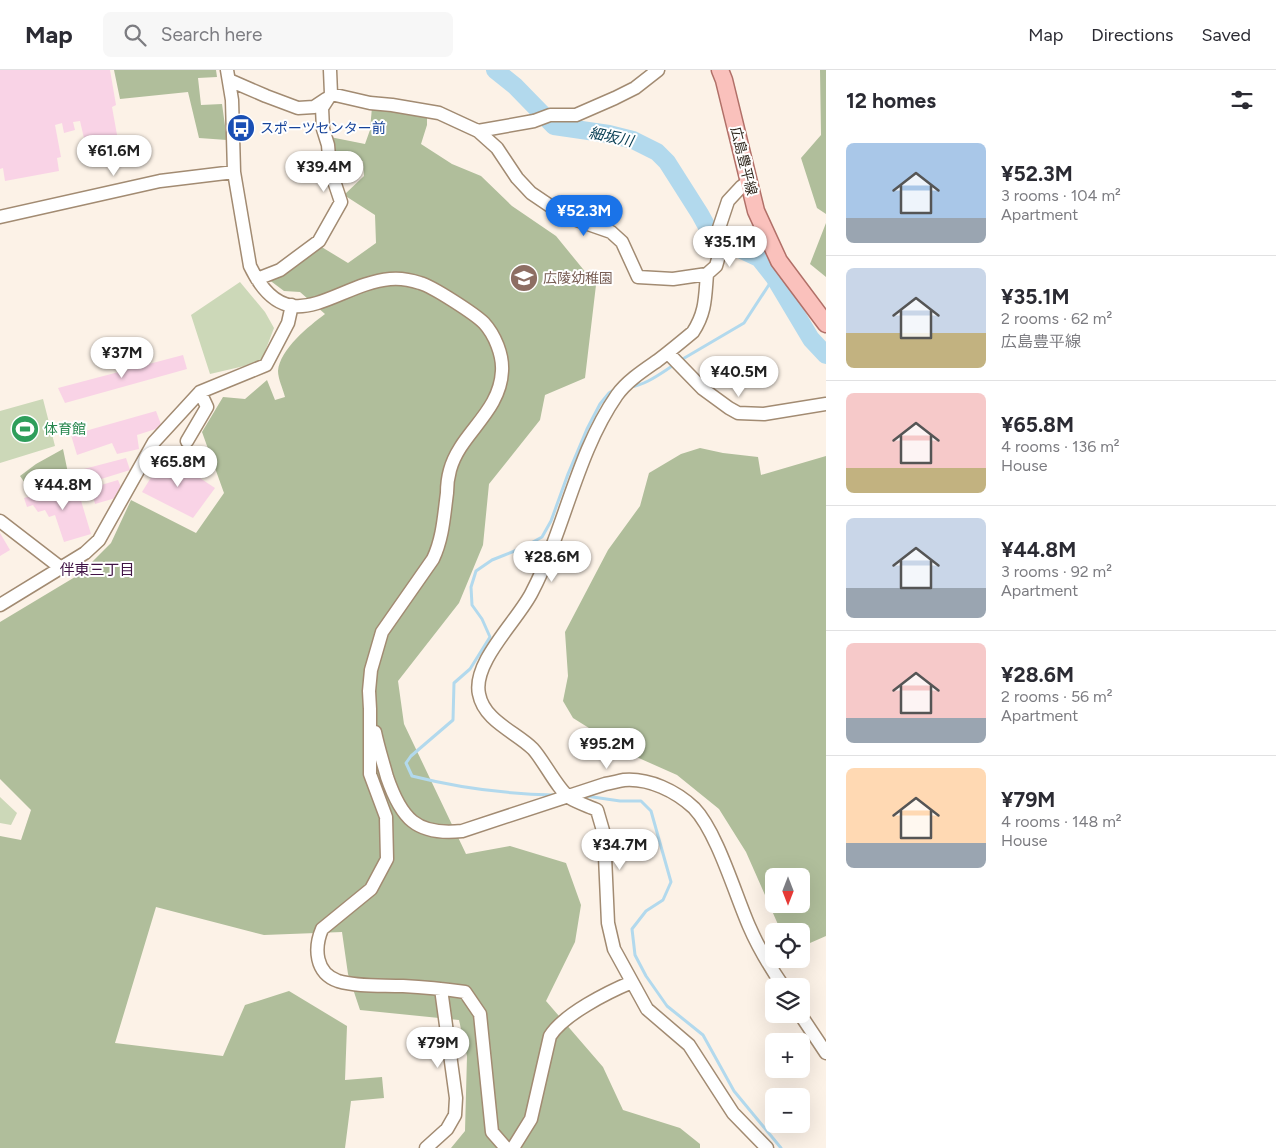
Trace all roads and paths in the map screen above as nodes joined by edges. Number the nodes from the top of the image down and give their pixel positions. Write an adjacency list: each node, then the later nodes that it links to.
1 (330, 70): 5 (street)
2 (658, 70): 6 (street)
3 (720, 70): 8 (main road, 広島豊平線)
4 (228, 75): 5 (street); 7 (street)
5 (331, 94): 6 (street); 11 (street)
6 (478, 131): 10 (street)
7 (234, 172): 9 (street); 11 (street)
8 (750, 181): 10 (street); 13 (main road, 広島豊平線)
9 (0, 217)
10 (707, 274): 14 (street)
11 (257, 279): 12 (street)
12 (292, 305): 15 (street); 21 (street)
13 (826, 324)
14 (668, 353): 16 (street); 22 (street)
15 (205, 390): 17 (street); 19 (street)
16 (826, 404)
17 (187, 440)
18 (0, 522): 19 (street)
19 (61, 568): 20 (street)
20 (0, 605)
21 (370, 709): 22 (street); 25 (street)
22 (568, 797): 23 (street); 24 (street)
23 (778, 978)
24 (632, 982): 30 (street); 31 (street)
25 (441, 989): 28 (street); 29 (street)
26 (806, 1023): 27 (street)
27 (826, 1053)
28 (426, 1148)
29 (506, 1148)
30 (513, 1148)
31 (767, 1148)

